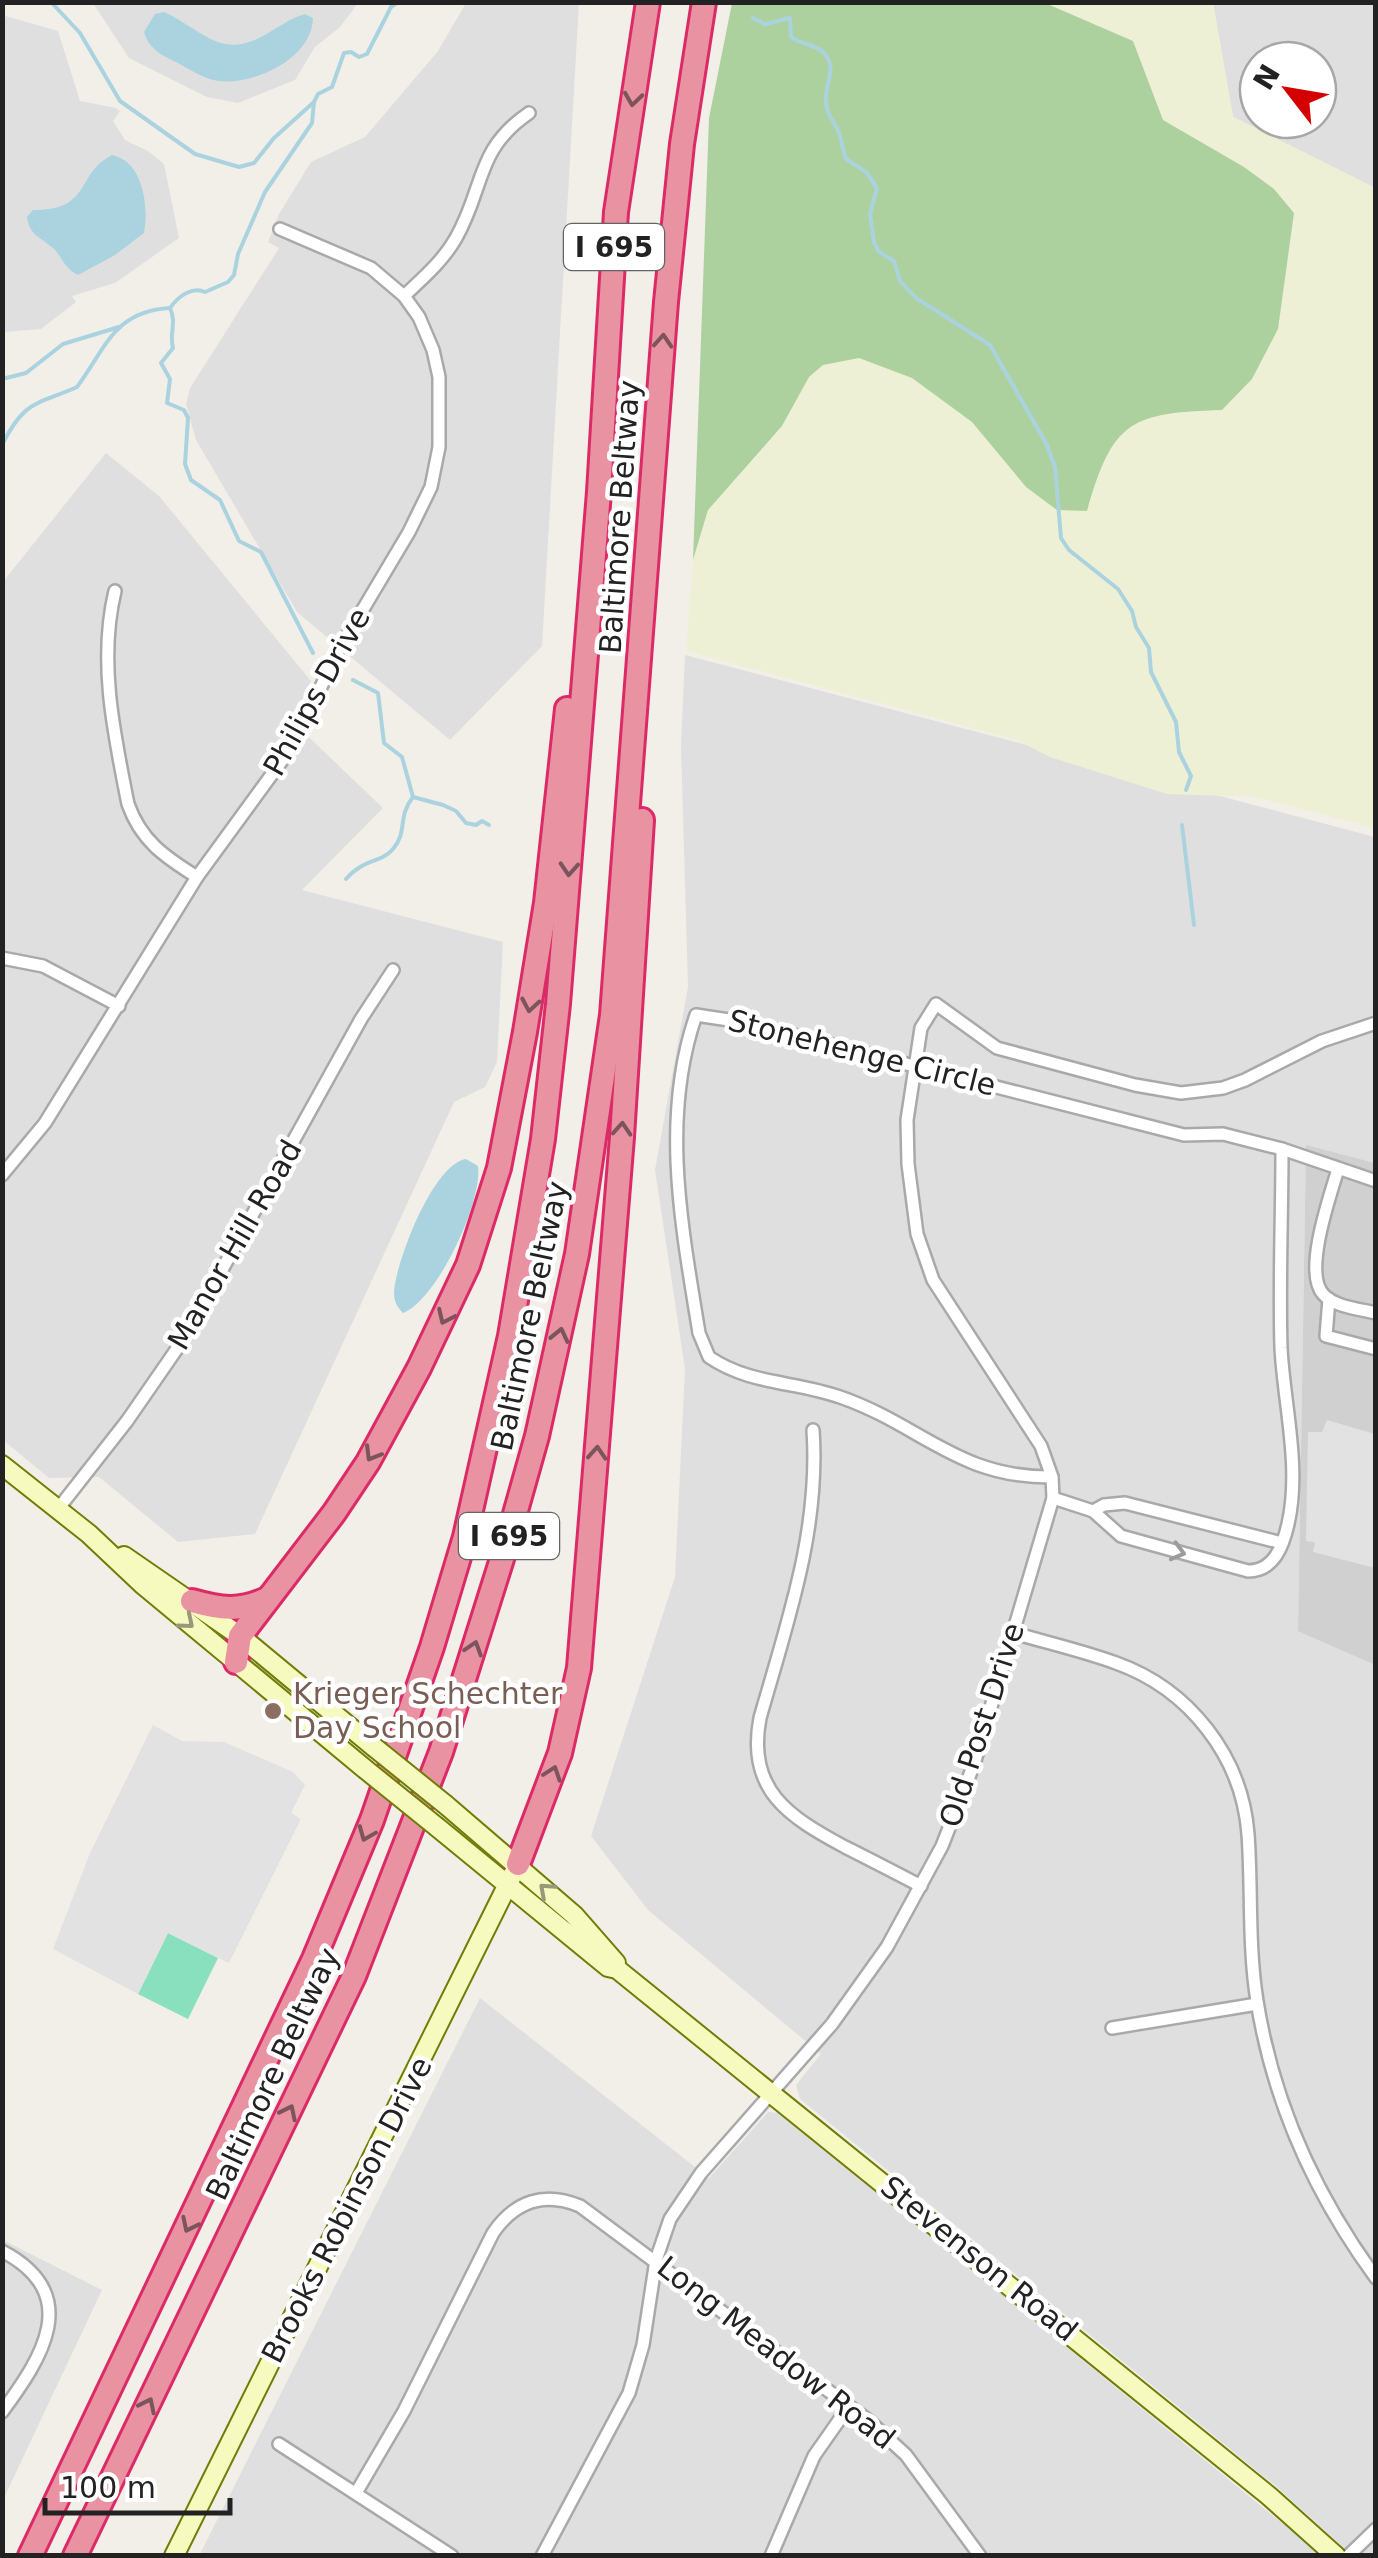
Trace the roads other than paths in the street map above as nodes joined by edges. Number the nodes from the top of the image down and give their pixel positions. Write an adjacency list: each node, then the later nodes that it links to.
1 (648, 2): 7 (highway, Baltimore Beltway / I 695, one-way to 7)
2 (704, 2): 6 (highway, Baltimore Beltway / I 695, one-way to 2)
3 (528, 113): 5 (street)
4 (280, 229): 5 (street, Philips Drive)
5 (404, 296): 9 (street, Philips Drive)
6 (656, 438): 35 (highway, one-way to 6); 50 (highway, Baltimore Beltway / I 695, one-way to 6)
7 (599, 492): 30 (highway, one-way to 30); 49 (highway, Baltimore Beltway / I 695, one-way to 49)
8 (114, 591): 9 (street)
9 (197, 878): 12 (street, Philips Drive)
10 (2, 958): 12 (street)
11 (393, 970): 26 (street, Manor Hill Road)
12 (119, 1006): 17 (street, Philips Drive)
13 (1376, 1023): 14 (street, Old Post Drive)
14 (914, 1065): 15 (street, Stonehenge Circle); 24 (street, Old Post Drive); 24 (street, Stonehenge Circle)
15 (1282, 1149): 16 (street, Stonehenge Circle); 29 (street)
16 (1338, 1169): 18 (street, Stonehenge Circle); 19 (street)
17 (2, 1175)
18 (1376, 1181)
19 (1329, 1299): 20 (street); 21 (street)
20 (1376, 1313)
21 (1376, 1349)
22 (813, 1430): 36 (street)
23 (2, 1466): 26 (main road, Stevenson Road)
24 (1052, 1477): 25 (street, Old Post Drive)
25 (1053, 1498): 27 (street); 32 (street, Old Post Drive)
26 (58, 1509): 28 (main road, Stevenson Road)
27 (1093, 1511): 29 (street); 29 (street, one-way to 29)
28 (89, 1534): 31 (main road, Stevenson Road); 34 (main road, Stevenson Road, one-way to 34)
29 (1282, 1543)
30 (270, 1598): 31 (highway); 33 (highway)
31 (192, 1601): 33 (main road, Stevenson Road)
32 (1014, 1633): 36 (street, Old Post Drive); 37 (street)
33 (240, 1636): 34 (highway); 35 (main road, Stevenson Road, bridge)
34 (236, 1662): 35 (main road, Stevenson Road, bridge)
35 (513, 1874): 39 (main road, Stevenson Road); 51 (main road, Brooks Robinson Drive)
36 (921, 1886): 39 (street, Old Post Drive)
37 (1257, 2004): 38 (street); 42 (street)
38 (1112, 2028)
39 (773, 2094): 41 (street, Old Post Drive); 56 (main road, Stevenson Road)
40 (2, 2252): 43 (street)
41 (656, 2260): 44 (street, Long Meadow Road); 47 (street, Long Meadow Road); 53 (street, Old Post Drive)
42 (1376, 2278)
43 (8, 2395): 45 (street)
44 (849, 2406): 54 (street); 55 (street, Long Meadow Road)
45 (2, 2412)
46 (279, 2444): 47 (street)
47 (356, 2493): 52 (street)
48 (1376, 2529): 57 (street)
49 (30, 2556)
50 (75, 2556)
51 (174, 2556)
52 (452, 2556)
53 (542, 2556)
54 (771, 2556)
55 (980, 2556)
56 (1336, 2556)
57 (1348, 2556)

